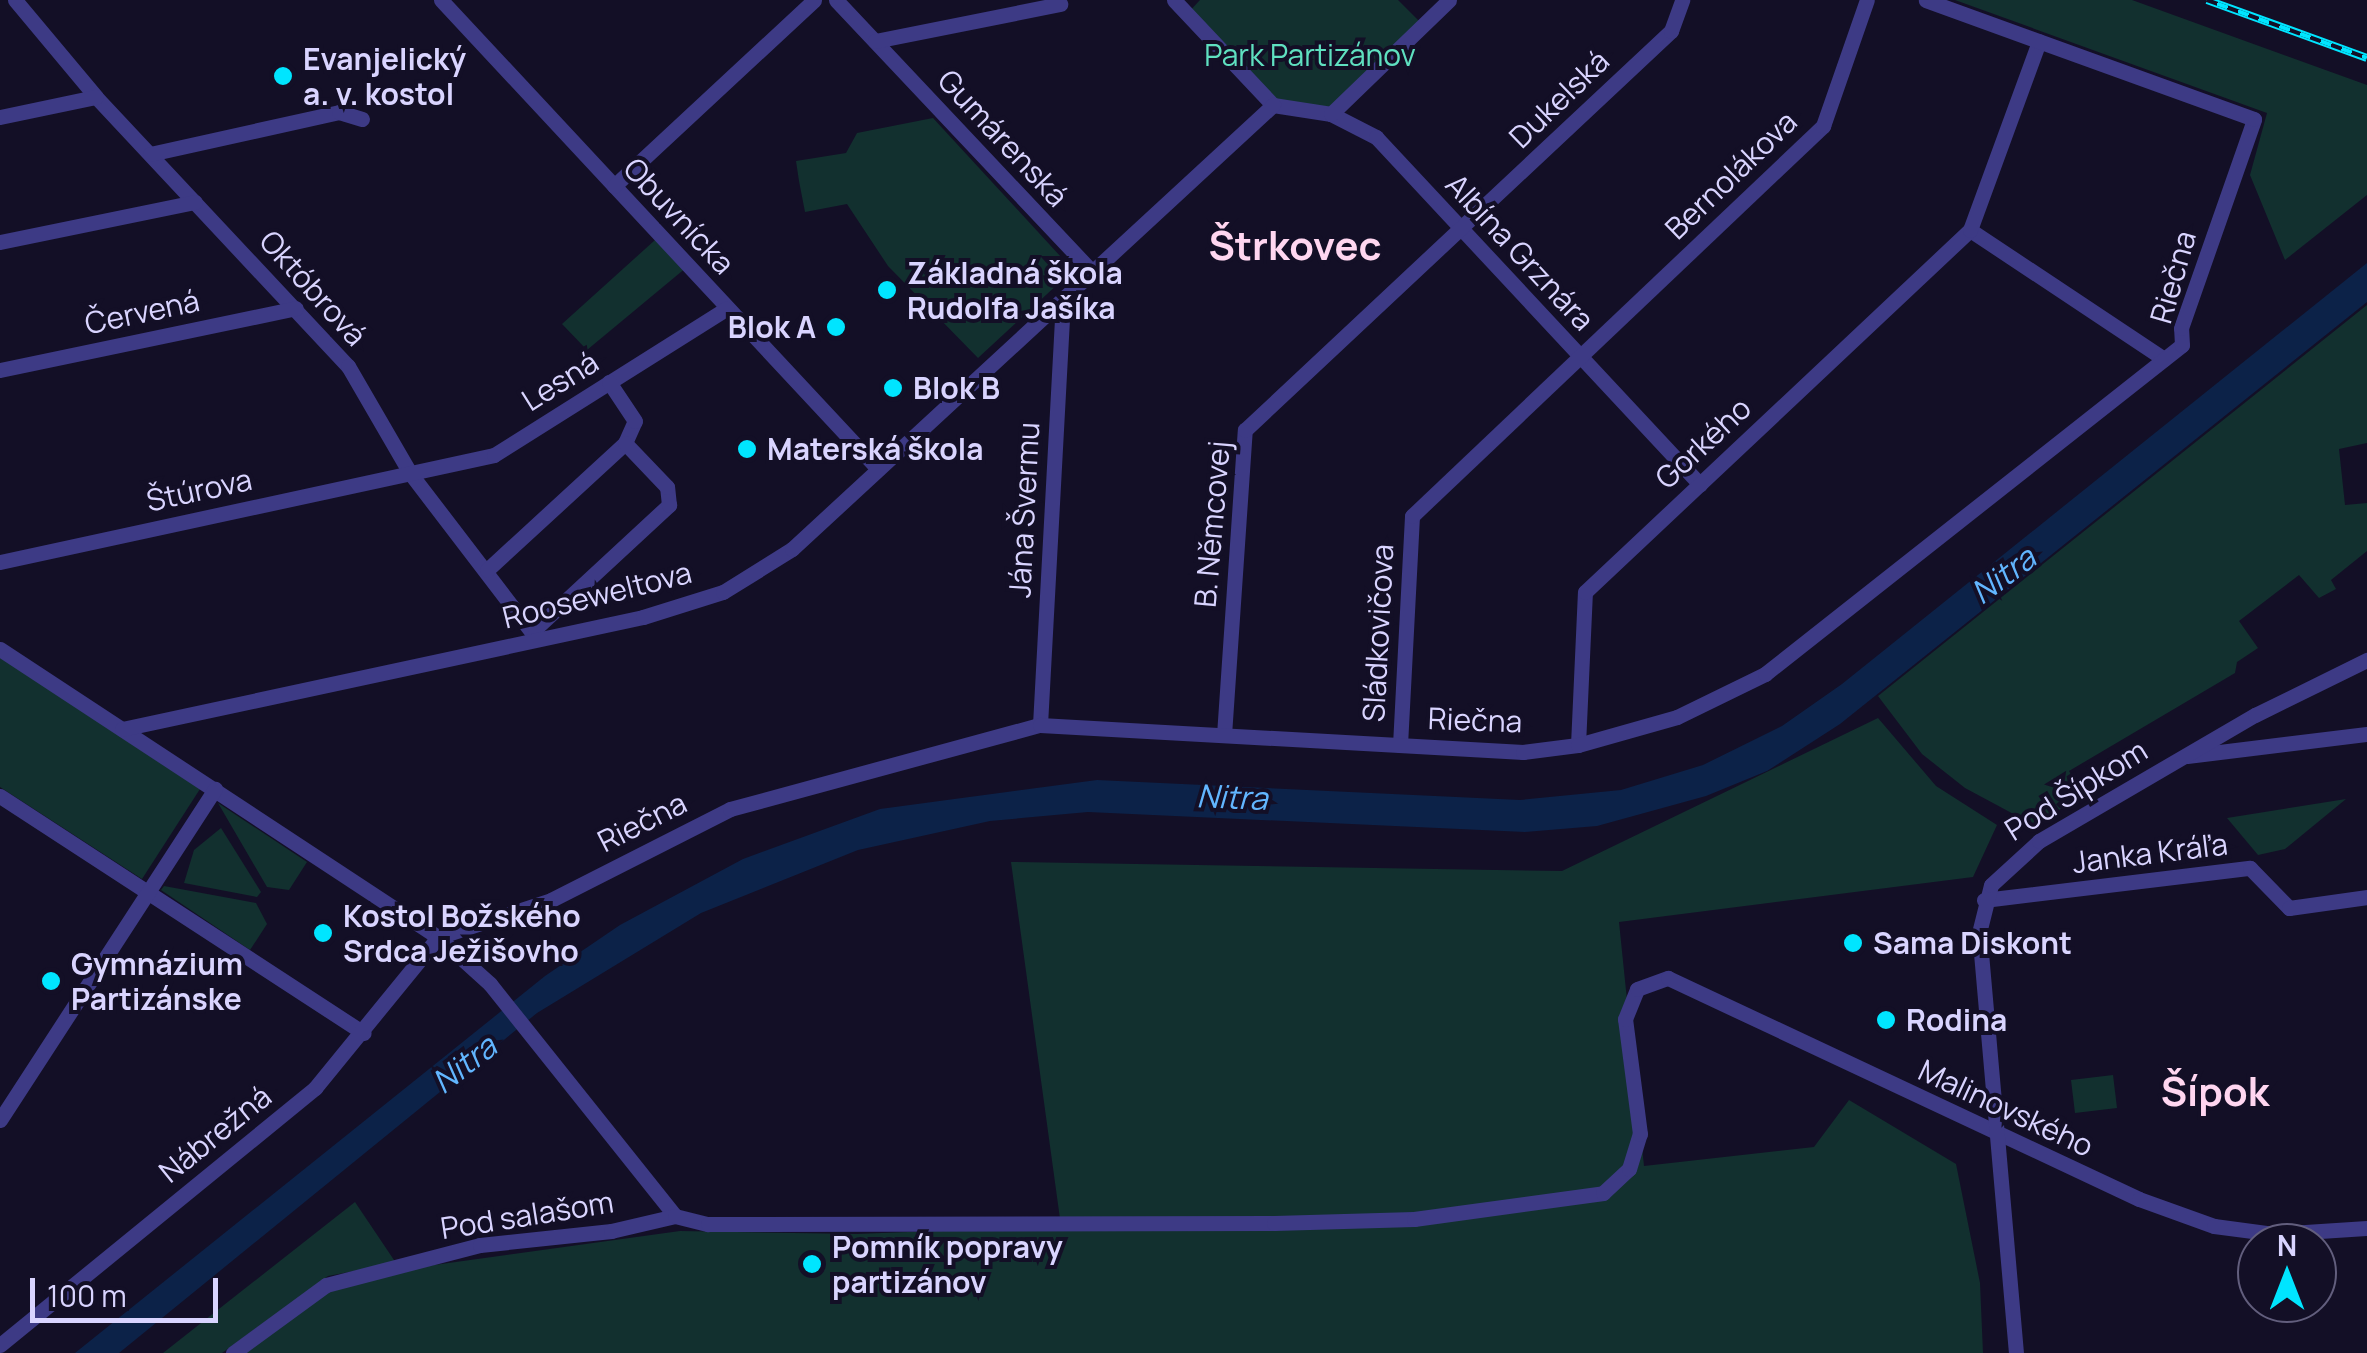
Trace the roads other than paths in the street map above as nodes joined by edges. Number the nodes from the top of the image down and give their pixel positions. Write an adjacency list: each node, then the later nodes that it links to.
1 (15, 0): 13 (street, Októbrová)
2 (441, 0): 19 (street, Obuvnícka)
3 (814, 0): 19 (street)
4 (836, 0): 11 (street, Gumárenská)
5 (1174, 0): 14 (street)
6 (1449, 0): 15 (street)
7 (1682, 0): 21 (street, Dukelská)
8 (1867, 0): 28 (street, Bernolákova)
9 (1926, 0): 12 (street)
10 (1060, 4): 11 (street, Gumárenská)
11 (875, 40): 24 (street, Gumárenská)
12 (2039, 41): 22 (street, Gorkého); 29 (street, Riečna)
13 (96, 97): 16 (street); 18 (street, Októbrová)
14 (1272, 105): 15 (street, Albína Grznára); 24 (street, Rooseweltova)
15 (1331, 114): 21 (street, Albína Grznára)
16 (0, 117)
17 (362, 119): 18 (street)
18 (150, 154): 20 (street, Októbrová)
19 (614, 186): 27 (street, Obuvnícka)
20 (196, 202): 23 (street); 26 (street, Októbrová)
21 (1462, 230): 28 (street, Albína Grznára); 44 (street, B. Němcovej)
22 (1970, 230): 29 (street); 35 (street, Gorkého)
23 (0, 242)
24 (1092, 272): 25 (street, Rooseweltova)
25 (1063, 298): 33 (street, Rooseweltova); 41 (street, Jána Švermu)
26 (296, 308): 30 (street, Červená); 34 (street, Októbrová)
27 (728, 308): 31 (street, Lesná); 33 (street, Obuvnícka)
28 (1581, 356): 35 (street, Albína Grznára); 45 (street, Sládkovičova)
29 (2164, 360): 46 (street, Riečna)
30 (0, 370)
31 (609, 382): 32 (street); 34 (street, Lesná)
32 (625, 443): 37 (street); 38 (street)
33 (878, 469): 38 (street, Rooseweltova)
34 (410, 472): 36 (street, Štúrova); 37 (street, Októbrová)
35 (1700, 484): 46 (street, Gorkého)
36 (0, 562)
37 (488, 570): 38 (street, Októbrová)
38 (536, 634): 42 (street, Rooseweltova)
39 (0, 649): 42 (street)
40 (2367, 660): 47 (street, Pod Šípkom)
41 (1040, 726): 44 (street, Riečna); 53 (street, Riečna)
42 (122, 729): 48 (street)
43 (2367, 734): 47 (street)
44 (1224, 736): 45 (street, Riečna)
45 (1400, 745): 46 (street, Riečna)
46 (1578, 745)
47 (2181, 757): 52 (street, Pod Šípkom)
48 (214, 789): 50 (street); 53 (street)
49 (2, 803): 50 (street)
50 (148, 894): 54 (street); 55 (street)
51 (2367, 897): 52 (street, Janka Kráľa)
52 (1984, 900): 56 (street)
53 (438, 937): 54 (street, Nábrežná); 59 (street)
54 (363, 1033): 61 (street, Nábrežná)
55 (0, 1120)
56 (1996, 1134): 57 (street, Malinovského); 58 (street); 59 (street, Malinovského)
57 (2021, 1146): 58 (street); 60 (street, Malinovského)
58 (2000, 1162): 63 (street)
59 (675, 1216): 62 (street, Pod salašom)
60 (2367, 1228)
61 (0, 1345)
62 (233, 1353)
63 (2016, 1353)

